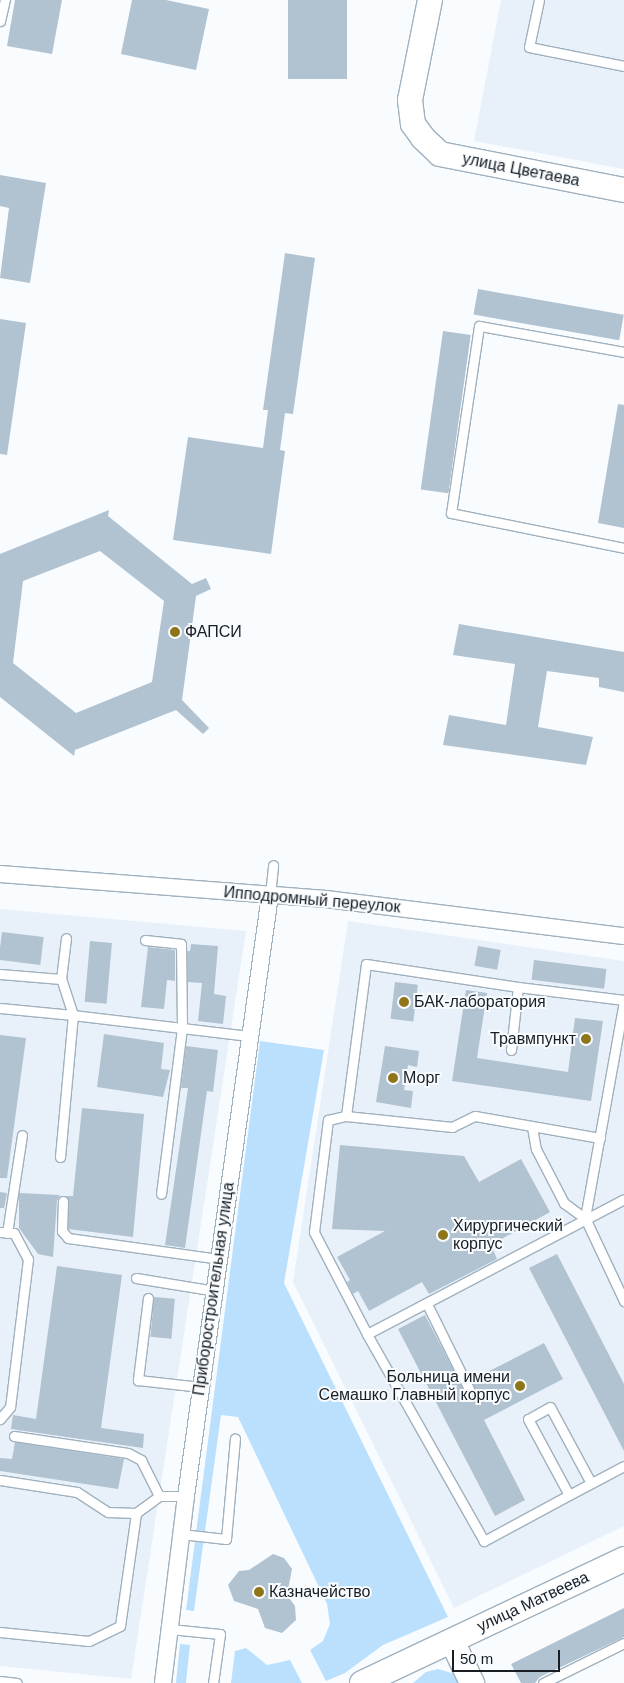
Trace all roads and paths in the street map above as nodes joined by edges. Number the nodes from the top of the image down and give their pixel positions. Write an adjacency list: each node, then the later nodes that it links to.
1 (5, 0): 4 (lane)
2 (430, 0): 6 (main road, улица Цветаева)
3 (539, 0): 5 (lane)
4 (0, 21)
5 (624, 66)
6 (624, 190)
7 (624, 352): 8 (lane)
8 (624, 548)
9 (273, 866): 11 (lane)
10 (0, 874): 11 (street, Ипподромный переулок)
11 (270, 895): 12 (street, Ипподромный переулок); 22 (street, Приборостроительная улица)
12 (624, 936)
13 (66, 938): 16 (lane)
14 (145, 940): 21 (lane)
15 (0, 974): 16 (lane)
16 (60, 979): 20 (lane)
17 (518, 987): 18 (lane); 23 (lane); 24 (lane)
18 (624, 1001): 27 (lane)
19 (0, 1008): 20 (lane)
20 (74, 1015): 21 (lane); 28 (lane)
21 (182, 1028): 22 (lane); 29 (lane)
22 (249, 1036): 34 (street, Приборостроительная улица)
23 (511, 1050)
24 (346, 1116): 25 (lane); 40 (lane)
25 (532, 1126): 27 (lane); 32 (lane)
26 (22, 1135): 33 (lane)
27 (600, 1138): 32 (lane)
28 (60, 1157)
29 (160, 1194)
30 (624, 1199): 32 (lane)
31 (64, 1201): 34 (lane)
32 (585, 1218): 38 (lane); 39 (lane)
33 (4, 1232): 43 (lane)
34 (219, 1258): 36 (street, Приборостроительная улица)
35 (136, 1278): 36 (lane)
36 (214, 1291): 41 (street, Приборостроительная улица)
37 (148, 1298): 41 (lane)
38 (624, 1301)
39 (427, 1304): 40 (lane); 42 (lane)
40 (367, 1334): 49 (lane)
41 (201, 1387): 51 (street, Приборостроительная улица)
42 (470, 1391)
43 (0, 1419)
44 (14, 1436): 50 (lane)
45 (235, 1438): 53 (lane)
46 (624, 1466): 48 (lane)
47 (0, 1480): 52 (lane)
48 (591, 1483): 49 (lane); 49 (lane)
49 (569, 1495)
50 (159, 1496): 51 (lane); 52 (lane)
51 (186, 1496): 53 (street, Приборостроительная улица)
52 (136, 1513): 56 (lane)
53 (181, 1534): 55 (street, Приборостроительная улица)
54 (624, 1558): 57 (main road, улица Матвеева)
55 (170, 1629): 62 (street, Приборостроительная улица); 63 (lane)
56 (0, 1632)
57 (452, 1641): 59 (main road, улица Матвеева); 64 (main road)
58 (624, 1643): 65 (lane)
59 (377, 1680)
60 (0, 1681): 61 (lane)
61 (17, 1683)
62 (163, 1683)
63 (213, 1683)
64 (472, 1683)
65 (543, 1683)

